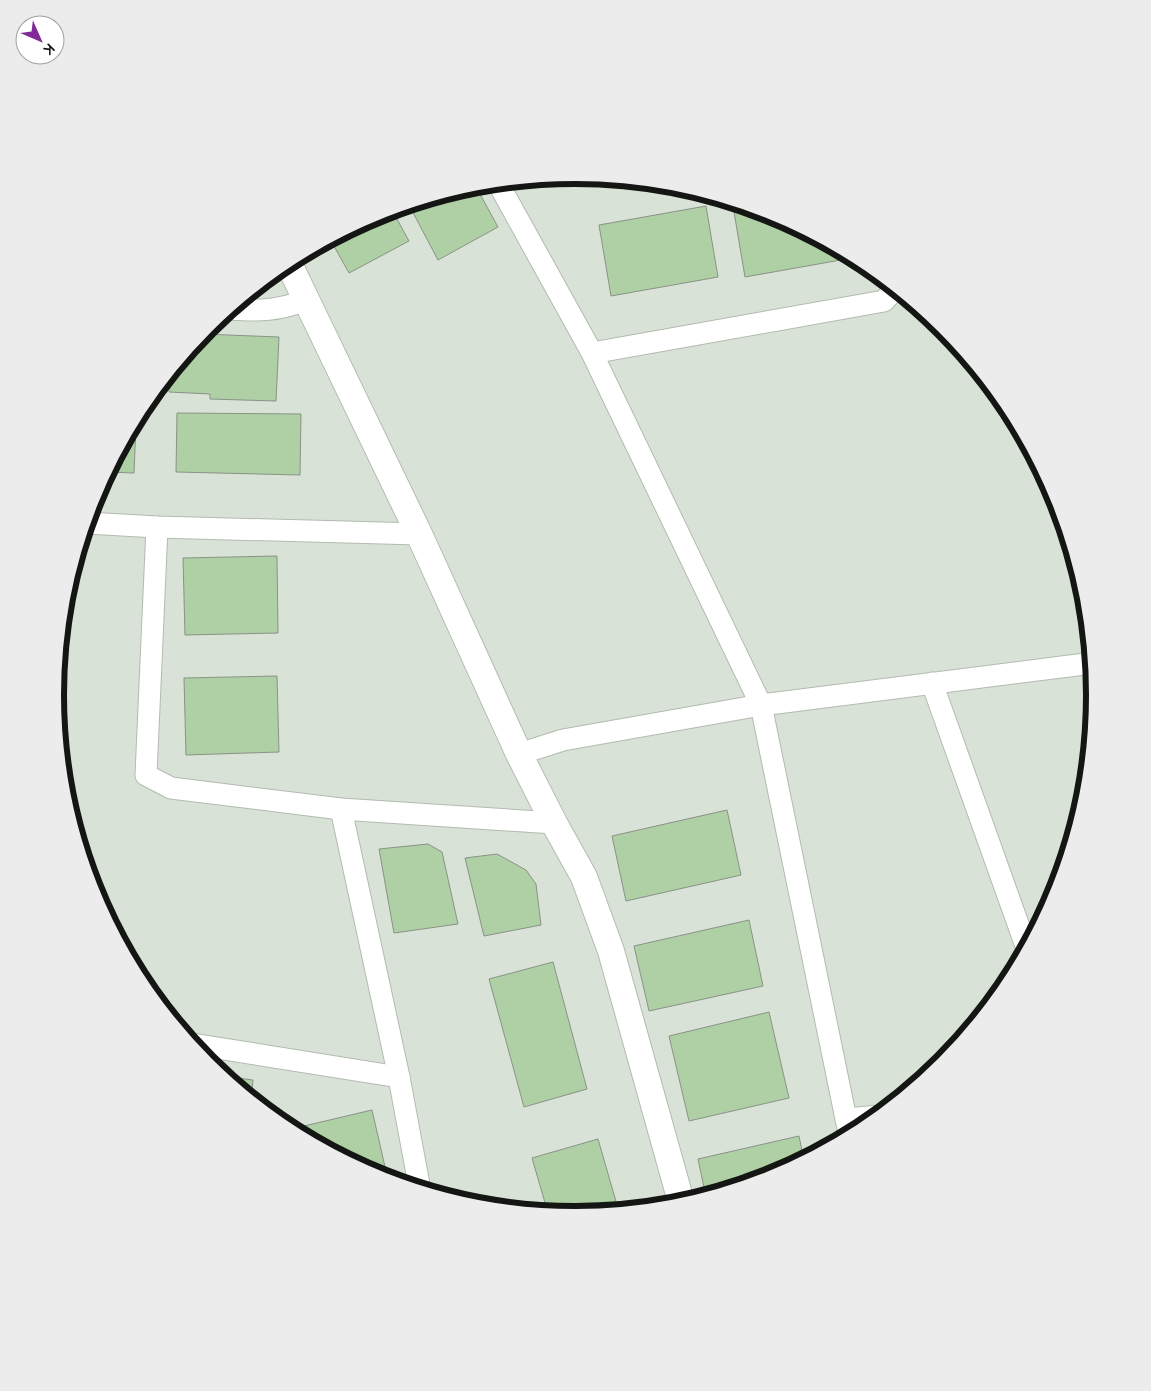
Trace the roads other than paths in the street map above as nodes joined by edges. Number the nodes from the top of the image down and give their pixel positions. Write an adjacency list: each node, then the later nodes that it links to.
1 (502, 189): 6 (street)
2 (292, 270): 4 (street)
3 (891, 293): 6 (street)
4 (306, 300): 5 (street); 9 (street)
5 (240, 310)
6 (592, 353): 12 (street)
7 (94, 523): 8 (street)
8 (157, 527): 9 (street); 14 (street)
9 (420, 534): 13 (street)
10 (1086, 664): 11 (street)
11 (932, 683): 12 (street); 16 (street)
12 (761, 705): 13 (street); 19 (street)
13 (519, 754): 15 (street)
14 (342, 809): 15 (street); 18 (street)
15 (554, 823): 21 (street)
16 (1024, 941)
17 (203, 1046): 18 (street)
18 (399, 1077): 20 (street)
19 (848, 1127)
20 (419, 1182)
21 (680, 1196)

